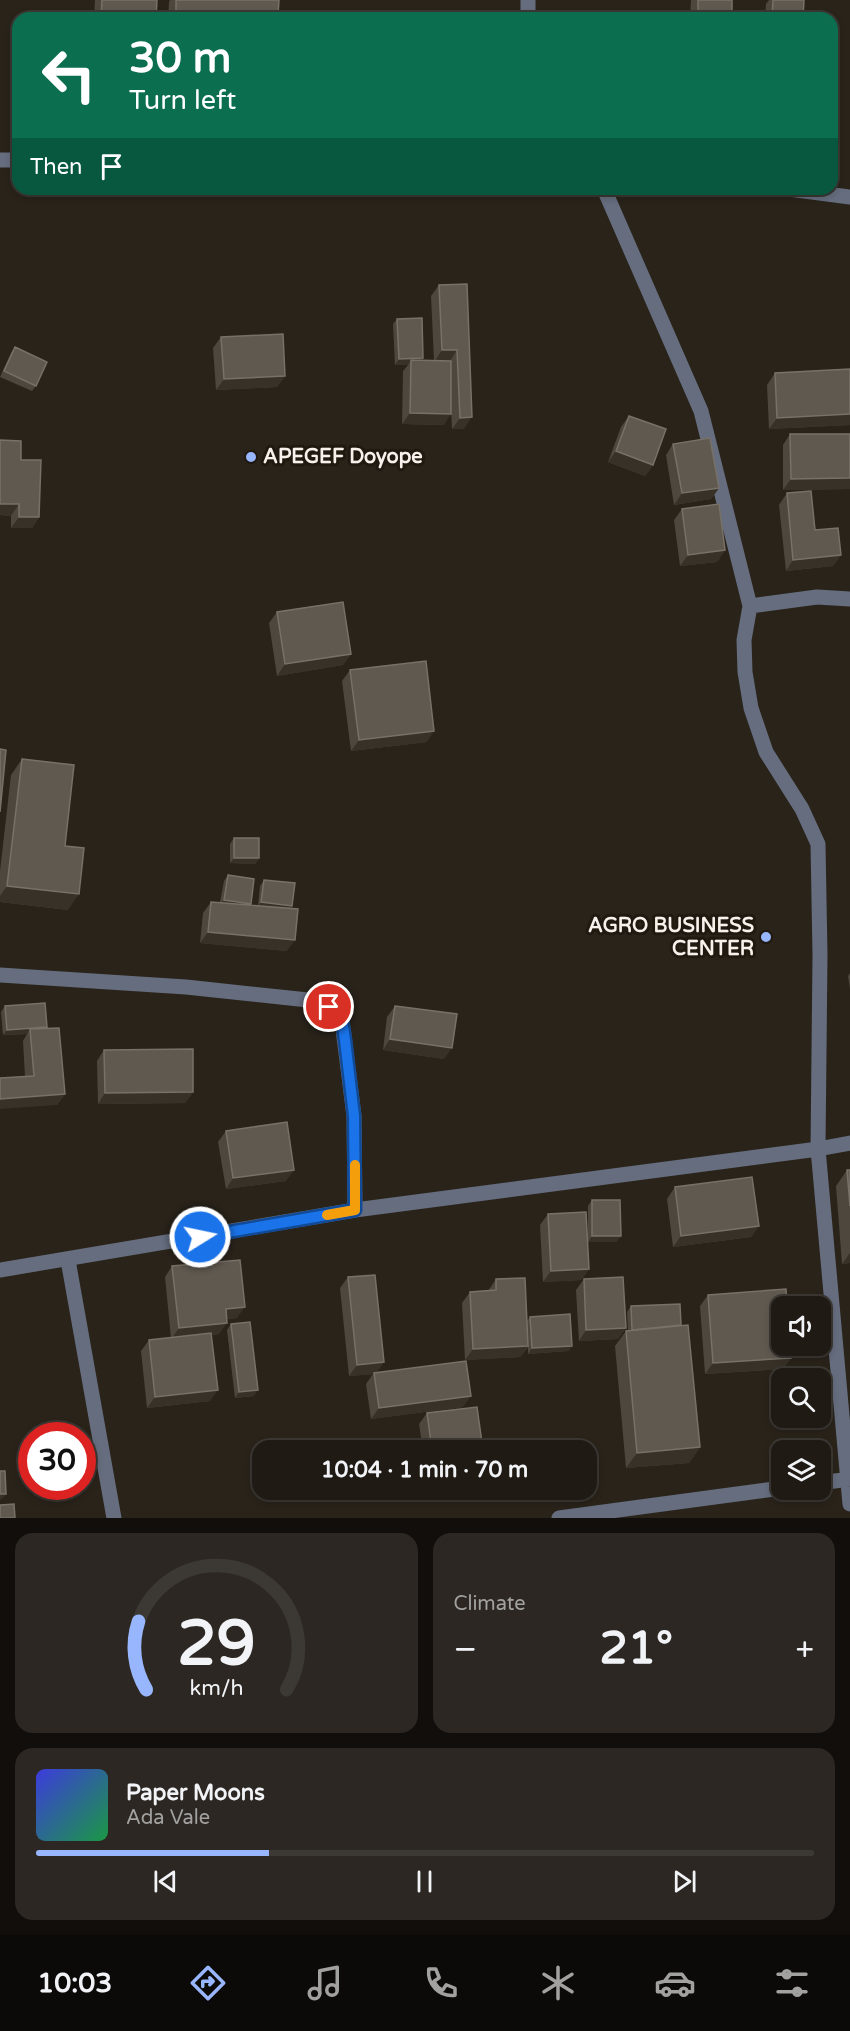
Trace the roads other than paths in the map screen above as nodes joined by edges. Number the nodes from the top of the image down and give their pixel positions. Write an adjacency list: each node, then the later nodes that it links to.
1 (607, 195): 5 (street)
2 (830, 195): 3 (street)
3 (850, 198)
4 (850, 599): 5 (street)
5 (750, 606): 8 (street)
6 (0, 975): 9 (street)
7 (850, 1143): 8 (street)
8 (818, 1149): 9 (street); 12 (street)
9 (355, 1210): 10 (street)
10 (68, 1260): 11 (street); 16 (street)
11 (0, 1270)
12 (848, 1479): 13 (street); 15 (street)
13 (831, 1481)
14 (771, 1489): 17 (street)
15 (850, 1504)
16 (114, 1518)
17 (559, 1518)

